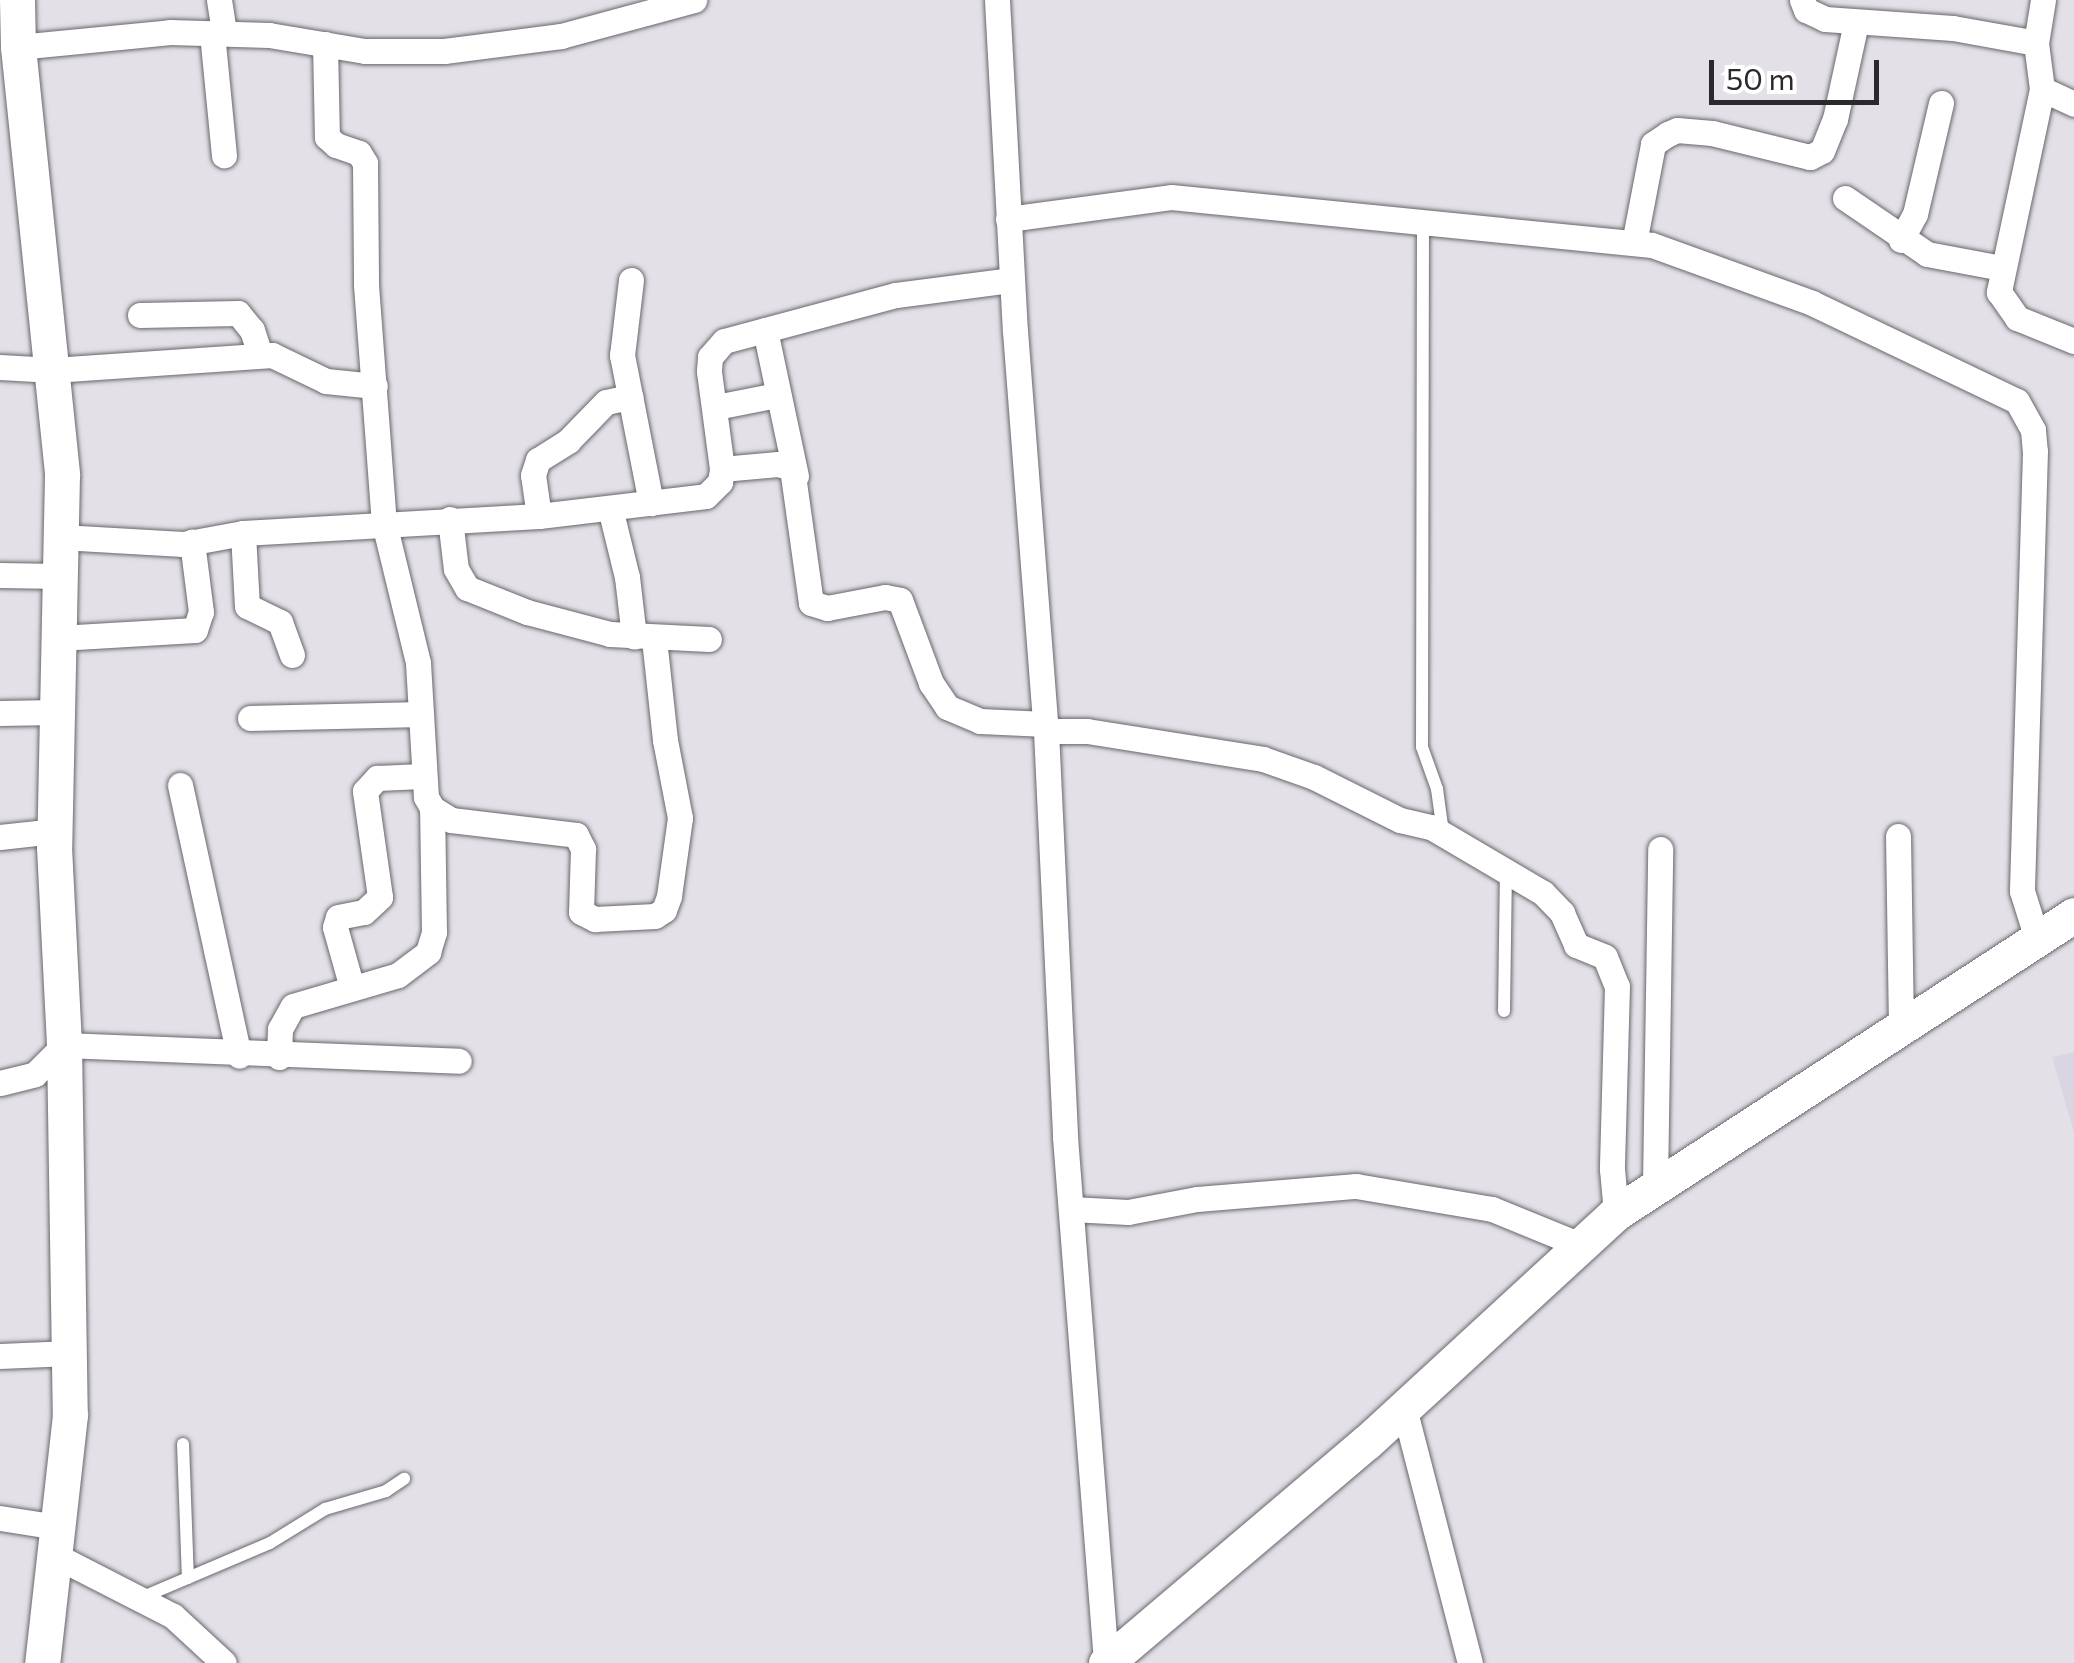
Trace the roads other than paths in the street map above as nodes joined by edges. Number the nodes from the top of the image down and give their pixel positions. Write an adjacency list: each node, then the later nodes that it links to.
1 (18, 0): 13 (street)
2 (219, 0): 10 (street)
3 (694, 0): 12 (street)
4 (997, 0): 19 (street)
5 (1936, 0): 9 (street)
6 (2043, 0): 11 (street)
7 (1810, 5): 8 (street)
8 (1869, 15): 9 (street); 22 (street)
9 (1933, 26): 11 (street)
10 (218, 33): 12 (street); 13 (street); 17 (street)
11 (2036, 43): 14 (street)
12 (325, 44): 32 (street)
13 (18, 47): 31 (street)
14 (2042, 89): 16 (street); 23 (street)
15 (1941, 103): 21 (street)
16 (2074, 104)
17 (224, 156)
18 (1845, 198): 21 (street)
19 (1008, 219): 20 (street); 25 (street)
20 (1423, 224): 22 (street); 61 (lane)
21 (1901, 240): 23 (street)
22 (1634, 243): 67 (street)
23 (2002, 268): 28 (street)
24 (631, 280): 34 (street)
25 (1012, 280): 27 (street); 56 (street)
26 (140, 316): 29 (street)
27 (765, 330): 33 (street); 35 (street)
28 (2074, 341)
29 (260, 355): 31 (street); 32 (street)
30 (0, 367): 31 (street)
31 (53, 370): 44 (street)
32 (375, 386): 42 (street)
33 (777, 395): 35 (street); 37 (street)
34 (630, 396): 38 (street); 40 (street)
35 (716, 407): 36 (street)
36 (722, 469): 37 (street); 38 (street)
37 (796, 476): 56 (street)
38 (652, 503): 39 (street)
39 (610, 508): 40 (street); 49 (street)
40 (538, 516): 41 (street)
41 (450, 519): 42 (street); 49 (street)
42 (384, 522): 43 (street); 54 (street)
43 (243, 533): 45 (street); 51 (street)
44 (61, 537): 45 (street); 47 (street)
45 (192, 542): 48 (street)
46 (0, 575): 47 (street)
47 (60, 576): 48 (street)
48 (59, 638): 52 (street)
49 (644, 638): 50 (street); 59 (street)
50 (709, 639)
51 (292, 655)
52 (57, 712): 53 (street); 60 (street)
53 (0, 713)
54 (421, 714): 55 (street); 57 (street)
55 (250, 718)
56 (1046, 728): 61 (street); 77 (street)
57 (422, 776): 59 (street); 68 (street)
58 (180, 785): 72 (street)
59 (432, 808): 68 (street)
60 (54, 831): 63 (street); 71 (street)
61 (1443, 834): 65 (street)
62 (1898, 836): 70 (street)
63 (0, 837)
64 (1660, 849): 76 (street)
65 (1506, 870): 69 (lane); 78 (street)
66 (2074, 915): 67 (street)
67 (2037, 939): 70 (street)
68 (352, 988): 73 (street)
69 (1504, 1011)
70 (1901, 1026): 76 (street)
71 (64, 1046): 72 (street); 75 (street); 80 (street)
72 (240, 1056): 73 (street)
73 (279, 1056): 74 (street)
74 (459, 1061)
75 (0, 1083)
76 (1655, 1184): 78 (street)
77 (1070, 1208): 79 (street); 89 (street)
78 (1616, 1213): 79 (street)
79 (1580, 1246): 82 (street)
80 (70, 1353): 81 (street); 86 (street)
81 (0, 1356)
82 (1404, 1408): 89 (street); 92 (street)
83 (183, 1444): 87 (lane)
84 (404, 1479): 87 (lane)
85 (0, 1518): 86 (street)
86 (56, 1541): 88 (street); 90 (street)
87 (188, 1578): 88 (lane)
88 (143, 1598): 91 (street)
89 (1120, 1658)
90 (42, 1663)
91 (224, 1663)
92 (1470, 1663)

